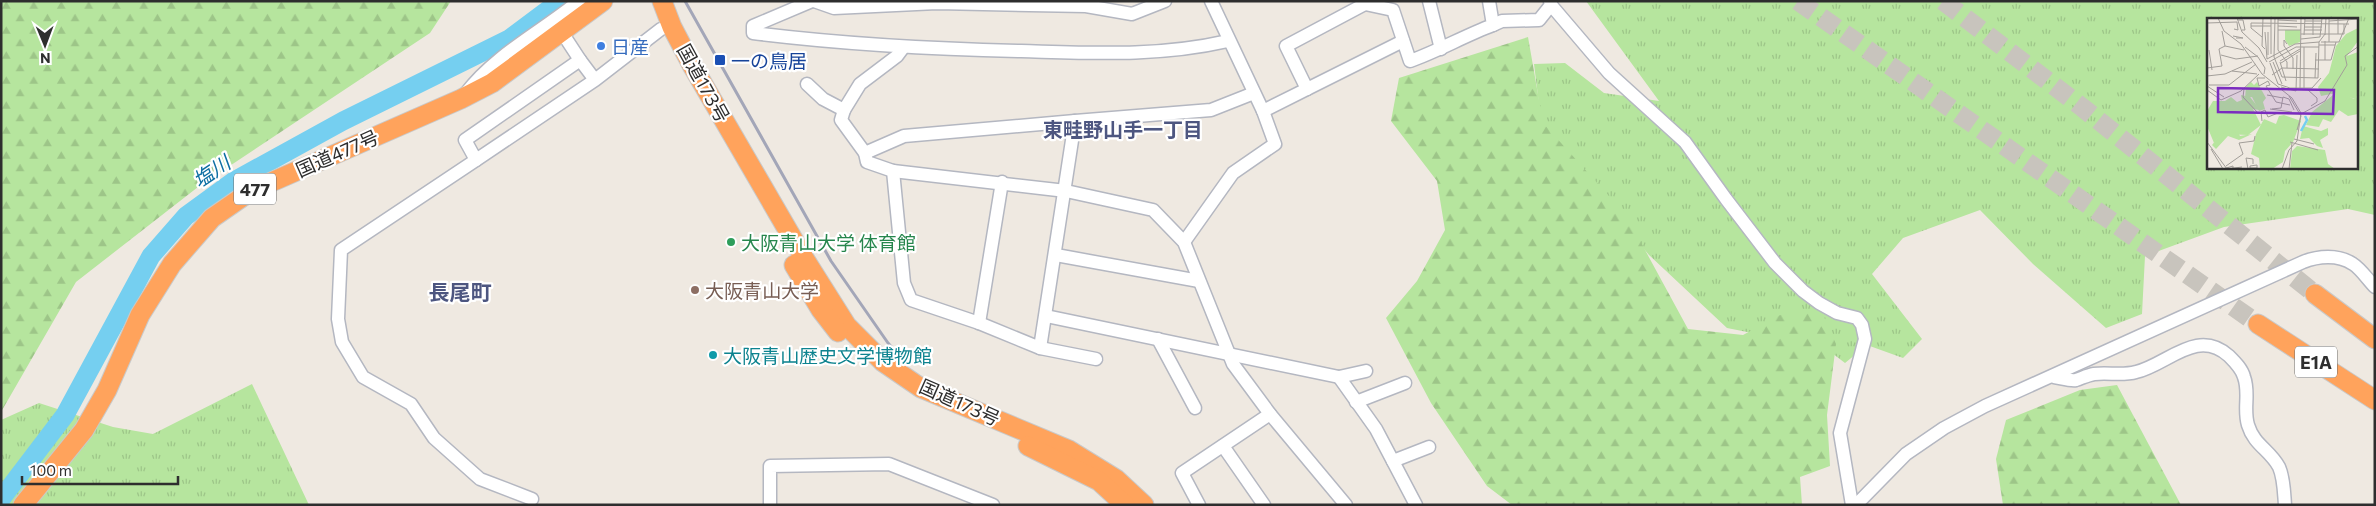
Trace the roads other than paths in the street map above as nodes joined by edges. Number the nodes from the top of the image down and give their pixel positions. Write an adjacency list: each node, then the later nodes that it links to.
1 (579, 1): 25 (street)
2 (603, 1): 15 (highway, 国道477号 / 477)
3 (649, 1): 14 (highway, 国道173号)
4 (662, 1): 63 (highway, 国道173号)
5 (813, 1): 10 (street); 18 (street)
6 (1165, 1): 10 (street)
7 (1211, 1): 16 (street)
8 (1429, 1): 19 (street)
9 (1489, 1): 13 (street)
10 (1031, 3)
11 (1364, 3): 17 (street); 23 (street)
12 (1550, 3): 13 (street); 68 (street)
13 (1493, 25): 19 (street)
14 (661, 29): 21 (street); 62 (highway, 国道173号)
15 (561, 31): 20 (street); 25 (highway, 国道477号 / 477)
16 (1228, 40): 18 (street); 24 (street)
17 (1403, 41): 19 (street); 23 (street)
18 (903, 48): 26 (street)
19 (1441, 50)
20 (580, 60): 21 (street); 30 (street)
21 (595, 80): 30 (street)
22 (806, 84): 26 (street)
23 (1308, 89): 27 (street)
24 (1254, 93): 27 (street); 28 (street)
25 (461, 99): 59 (highway, 国道477号 / 477)
26 (844, 110): 29 (street)
27 (1263, 111): 34 (street)
28 (1075, 121): 29 (street); 33 (street)
29 (865, 153): 31 (street)
30 (476, 160): 58 (street)
31 (893, 172): 32 (street); 40 (street)
32 (1002, 182): 33 (street); 40 (street)
33 (1066, 191): 34 (street); 35 (street)
34 (1184, 242): 36 (street)
35 (1056, 255): 36 (street); 39 (street)
36 (1199, 282): 45 (street)
37 (2375, 287): 49 (street)
38 (2315, 294): 43 (highway)
39 (1046, 316): 42 (street); 44 (street)
40 (979, 322): 44 (street)
41 (2258, 324): 51 (highway, E1A)
42 (1158, 339): 45 (street); 53 (street)
43 (2375, 340)
44 (1040, 348): 46 (street)
45 (1228, 353): 48 (street); 54 (street)
46 (1096, 358)
47 (1366, 371): 48 (street)
48 (1339, 377): 52 (street)
49 (2054, 377): 69 (street); 70 (street)
50 (1404, 382): 52 (street)
51 (2375, 400)
52 (1356, 402): 57 (street)
53 (1195, 408)
54 (1270, 414): 55 (street); 66 (street)
55 (1224, 446): 64 (street); 65 (street)
56 (1429, 447): 57 (street)
57 (1393, 461): 67 (street)
58 (532, 499)
59 (23, 505)
60 (770, 505): 61 (street)
61 (993, 505)
62 (1125, 505)
63 (1144, 505)
64 (1199, 505)
65 (1264, 505)
66 (1346, 505)
67 (1416, 505)
68 (1852, 505)
69 (1856, 505)
70 (2285, 505)

